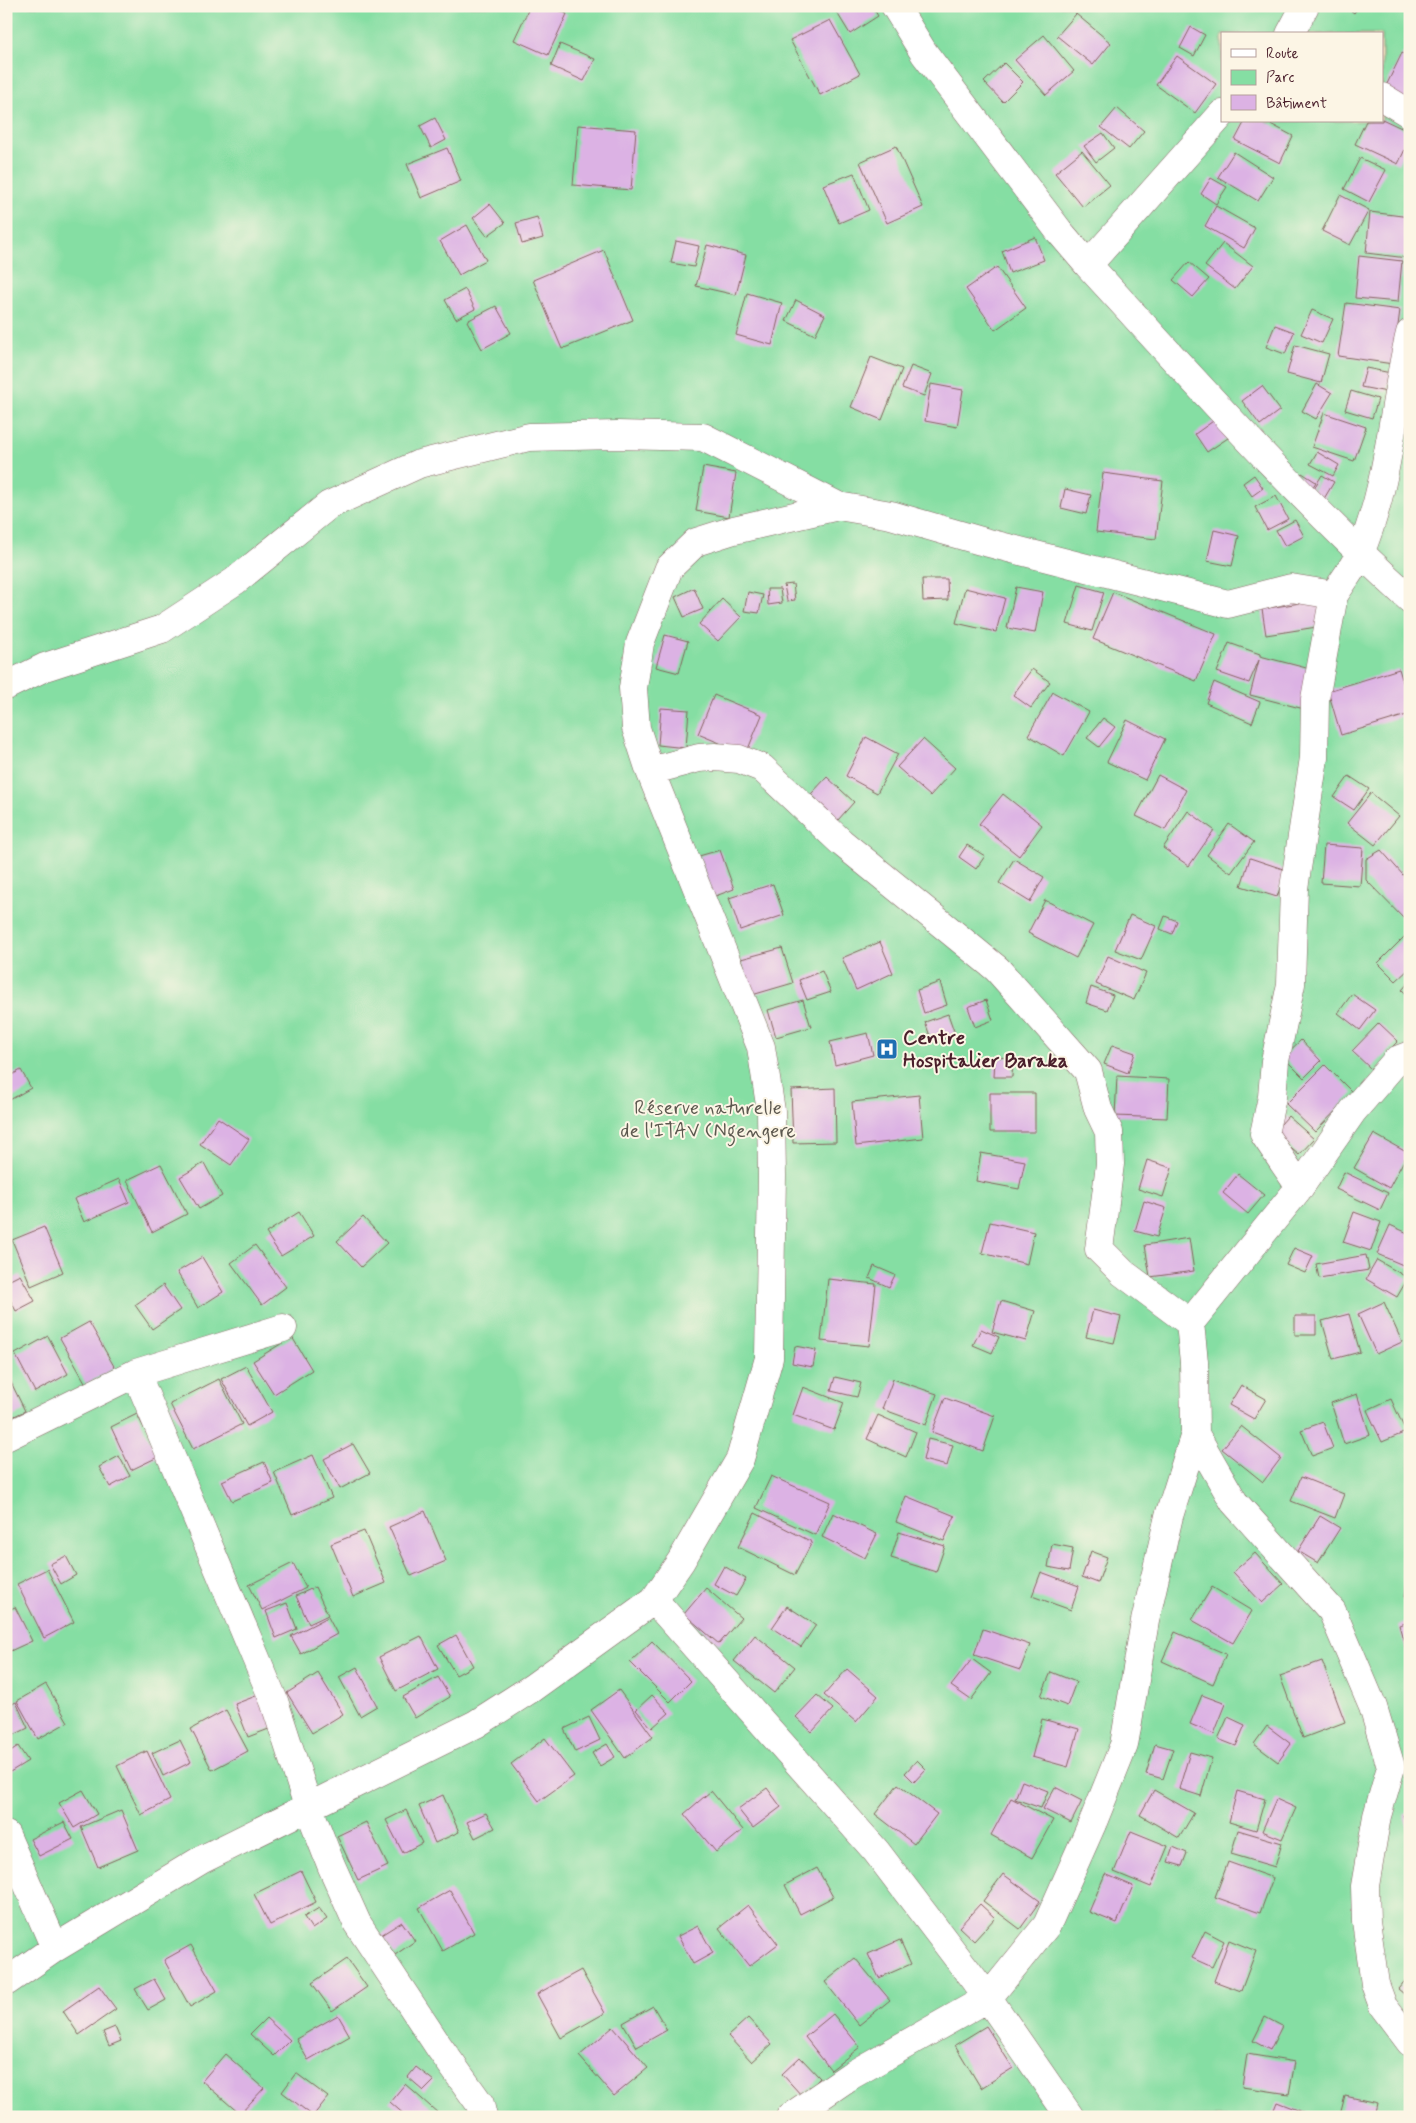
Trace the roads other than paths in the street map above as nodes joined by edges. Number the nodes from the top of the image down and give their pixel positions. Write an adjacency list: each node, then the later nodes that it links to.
1 (895, 6): 7 (street)
2 (1305, 6): 3 (street)
3 (1291, 32)
4 (1384, 98): 5 (street)
5 (1410, 114)
6 (1221, 115): 7 (street)
7 (1088, 265): 10 (street)
8 (1410, 333): 10 (street)
9 (838, 506): 11 (street); 13 (street); 14 (street)
10 (1360, 554): 11 (street); 12 (street)
11 (1334, 595): 16 (street)
12 (1410, 599)
13 (6, 686)
14 (650, 771): 17 (street); 22 (street)
15 (1410, 1055): 16 (street)
16 (1300, 1188): 17 (street)
17 (1190, 1323): 20 (street)
18 (282, 1328): 19 (street)
19 (136, 1373): 21 (street); 24 (street)
20 (1195, 1434): 23 (street); 28 (street)
21 (6, 1438)
22 (654, 1600): 24 (street); 28 (street)
23 (1400, 1767): 29 (street)
24 (308, 1806): 26 (street); 30 (street)
25 (6, 1835): 26 (street)
26 (55, 1948): 27 (street)
27 (6, 1982)
28 (988, 1998): 31 (street); 32 (street)
29 (1410, 2042)
30 (483, 2117)
31 (790, 2117)
32 (1070, 2117)

